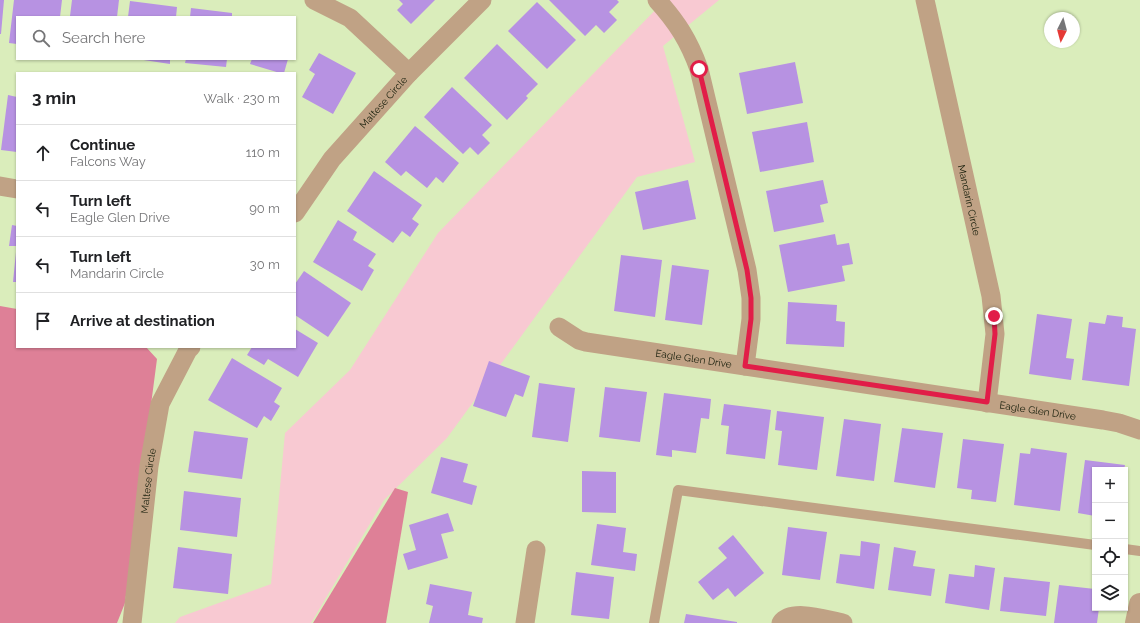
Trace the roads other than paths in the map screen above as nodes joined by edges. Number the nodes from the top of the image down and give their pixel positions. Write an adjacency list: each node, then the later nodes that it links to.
1 (314, 0): 5 (street)
2 (482, 0): 5 (street, Maltese Circle)
3 (657, 0): 11 (street)
4 (925, 0): 12 (street, Mandarin Circle)
5 (409, 74): 8 (street, Maltese Circle)
6 (0, 186): 7 (street)
7 (16, 189)
8 (296, 212)
9 (559, 327): 11 (street, Eagle Glen Drive)
10 (190, 348): 19 (street, Maltese Circle)
11 (745, 366): 12 (street, Eagle Glen Drive)
12 (987, 402): 13 (street, Eagle Glen Drive)
13 (1140, 430)
14 (1092, 546): 21 (lane)
15 (536, 550): 20 (street)
16 (1128, 550): 17 (lane)
17 (1140, 552)
18 (1140, 604): 24 (street)
19 (132, 623)
20 (525, 623)
21 (654, 623)
22 (781, 623): 23 (street)
23 (843, 623)
24 (1136, 623)

